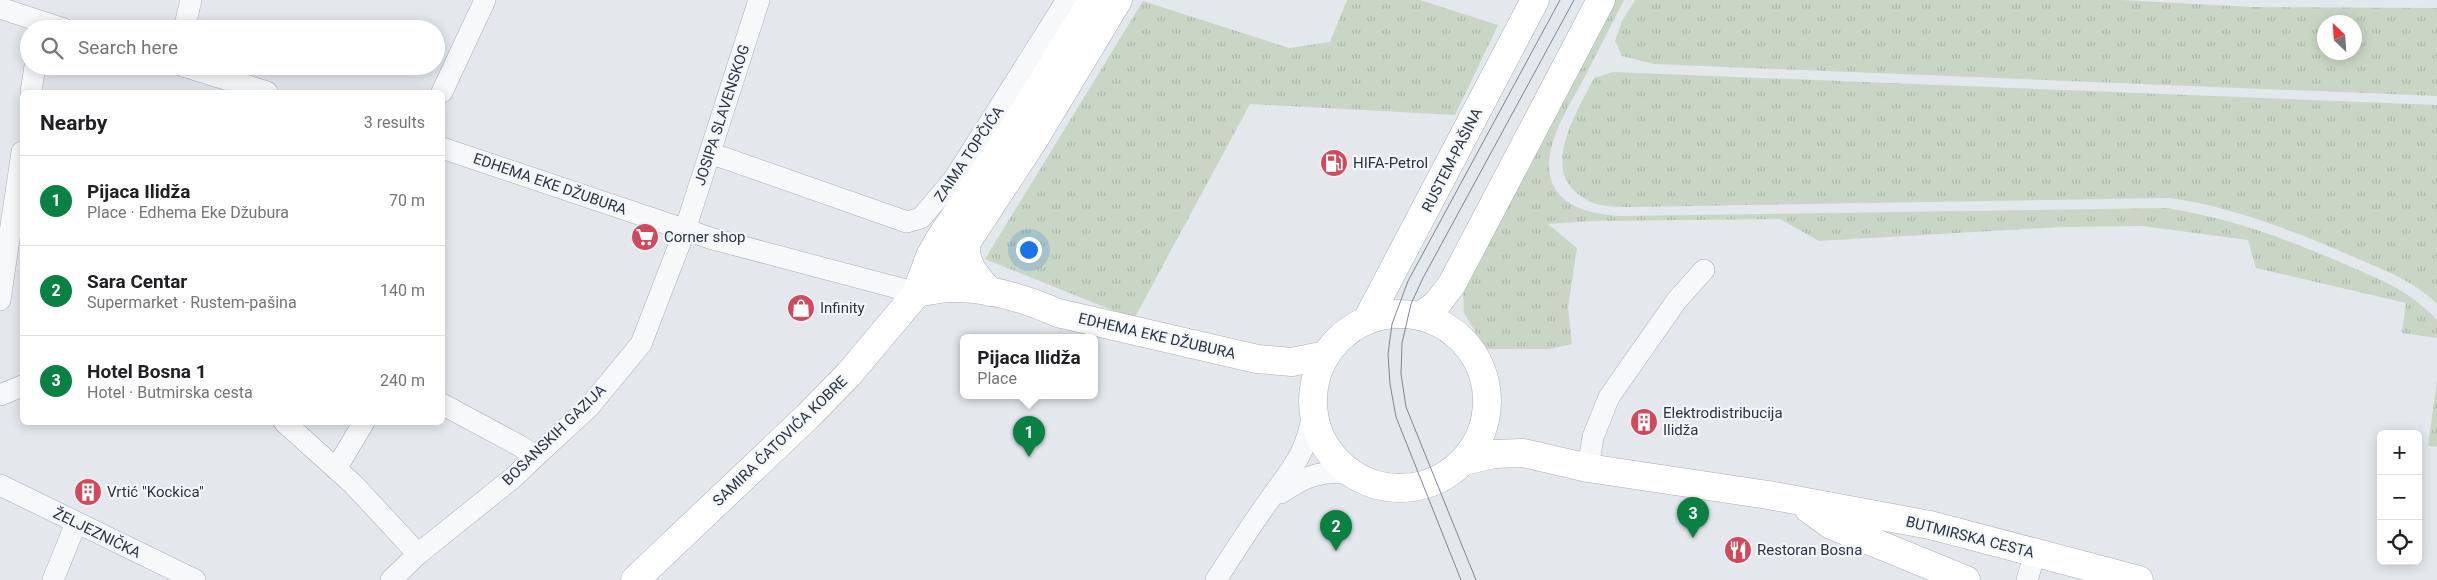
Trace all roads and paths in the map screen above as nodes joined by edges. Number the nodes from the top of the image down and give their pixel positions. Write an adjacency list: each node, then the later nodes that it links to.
1 (191, 0): 11 (street)
2 (484, 0): 16 (street)
3 (759, 0): 18 (street, JOSIPA SLAVENSKOG)
4 (1067, 0): 18 (street, ZAIMA TOPČIĆA)
5 (1093, 0): 25 (main road)
6 (1118, 0): 21 (main road)
7 (1535, 0): 29 (main road, RUSTEM-PAŠINA)
8 (1601, 0): 23 (main road)
9 (0, 8): 10 (street)
10 (30, 20)
11 (186, 20)
12 (35, 75): 14 (street)
13 (212, 75): 15 (street)
14 (32, 90)
15 (261, 90)
16 (443, 90)
17 (445, 149): 20 (street, EDHEMA EKE DŽUBURA)
18 (710, 153): 20 (street, JOSIPA SLAVENSKOG)
19 (20, 165): 26 (street)
20 (686, 230): 25 (street, EDHEMA EKE DŽUBURA); 41 (street, BOSANSKIH GAZIJA)
21 (966, 243): 24 (main road); 25 (main road)
22 (1704, 270): 43 (street)
23 (1452, 284): 28 (main road); 30 (main road)
24 (990, 292): 25 (main road, EDHEMA EKE DŽUBURA); 27 (main road, EDHEMA EKE DŽUBURA)
25 (917, 293): 27 (main road, EDHEMA EKE DŽUBURA); 55 (main road, SAMIRA ĆATOVIĆA KOBRE)
26 (0, 300)
27 (1058, 313): 32 (main road, EDHEMA EKE DŽUBURA)
28 (1420, 316): 29 (main road); 30 (main road)
29 (1367, 320): 31 (main road)
30 (1460, 338): 35 (main road)
31 (1326, 355): 32 (main road, EDHEMA EKE DŽUBURA); 37 (main road)
32 (1257, 359): 37 (main road, EDHEMA EKE DŽUBURA)
33 (20, 387): 34 (street)
34 (0, 395)
35 (1488, 399): 40 (main road); 42 (main road)
36 (445, 406): 41 (street)
37 (1312, 406): 45 (main road); 48 (street)
38 (287, 425): 44 (street)
39 (362, 425): 44 (street)
40 (1524, 453): 42 (main road, BUTMIRSKA CESTA); 43 (main road, BUTMIRSKA CESTA)
41 (536, 456): 51 (street, BOSANSKIH GAZIJA)
42 (1464, 461): 45 (main road)
43 (1588, 468): 47 (main road, BUTMIRSKA CESTA)
44 (336, 469): 51 (street)
45 (1351, 474): 48 (street)
46 (0, 485): 49 (street, ŽELJEZNIČKA)
47 (1800, 502): 50 (main road, BUTMIRSKA CESTA); 57 (main road, BUTMIRSKA CESTA)
48 (1266, 504): 56 (street)
49 (76, 523): 52 (street); 53 (street, ŽELJEZNIČKA)
50 (2035, 553): 58 (street); 59 (main road, BUTMIRSKA CESTA)
51 (418, 554): 54 (street, BOSANSKIH GAZIJA)
52 (54, 580)
53 (195, 580)
54 (391, 580)
55 (635, 580)
56 (1216, 580)
57 (1966, 580)
58 (2027, 580)
59 (2139, 580)

